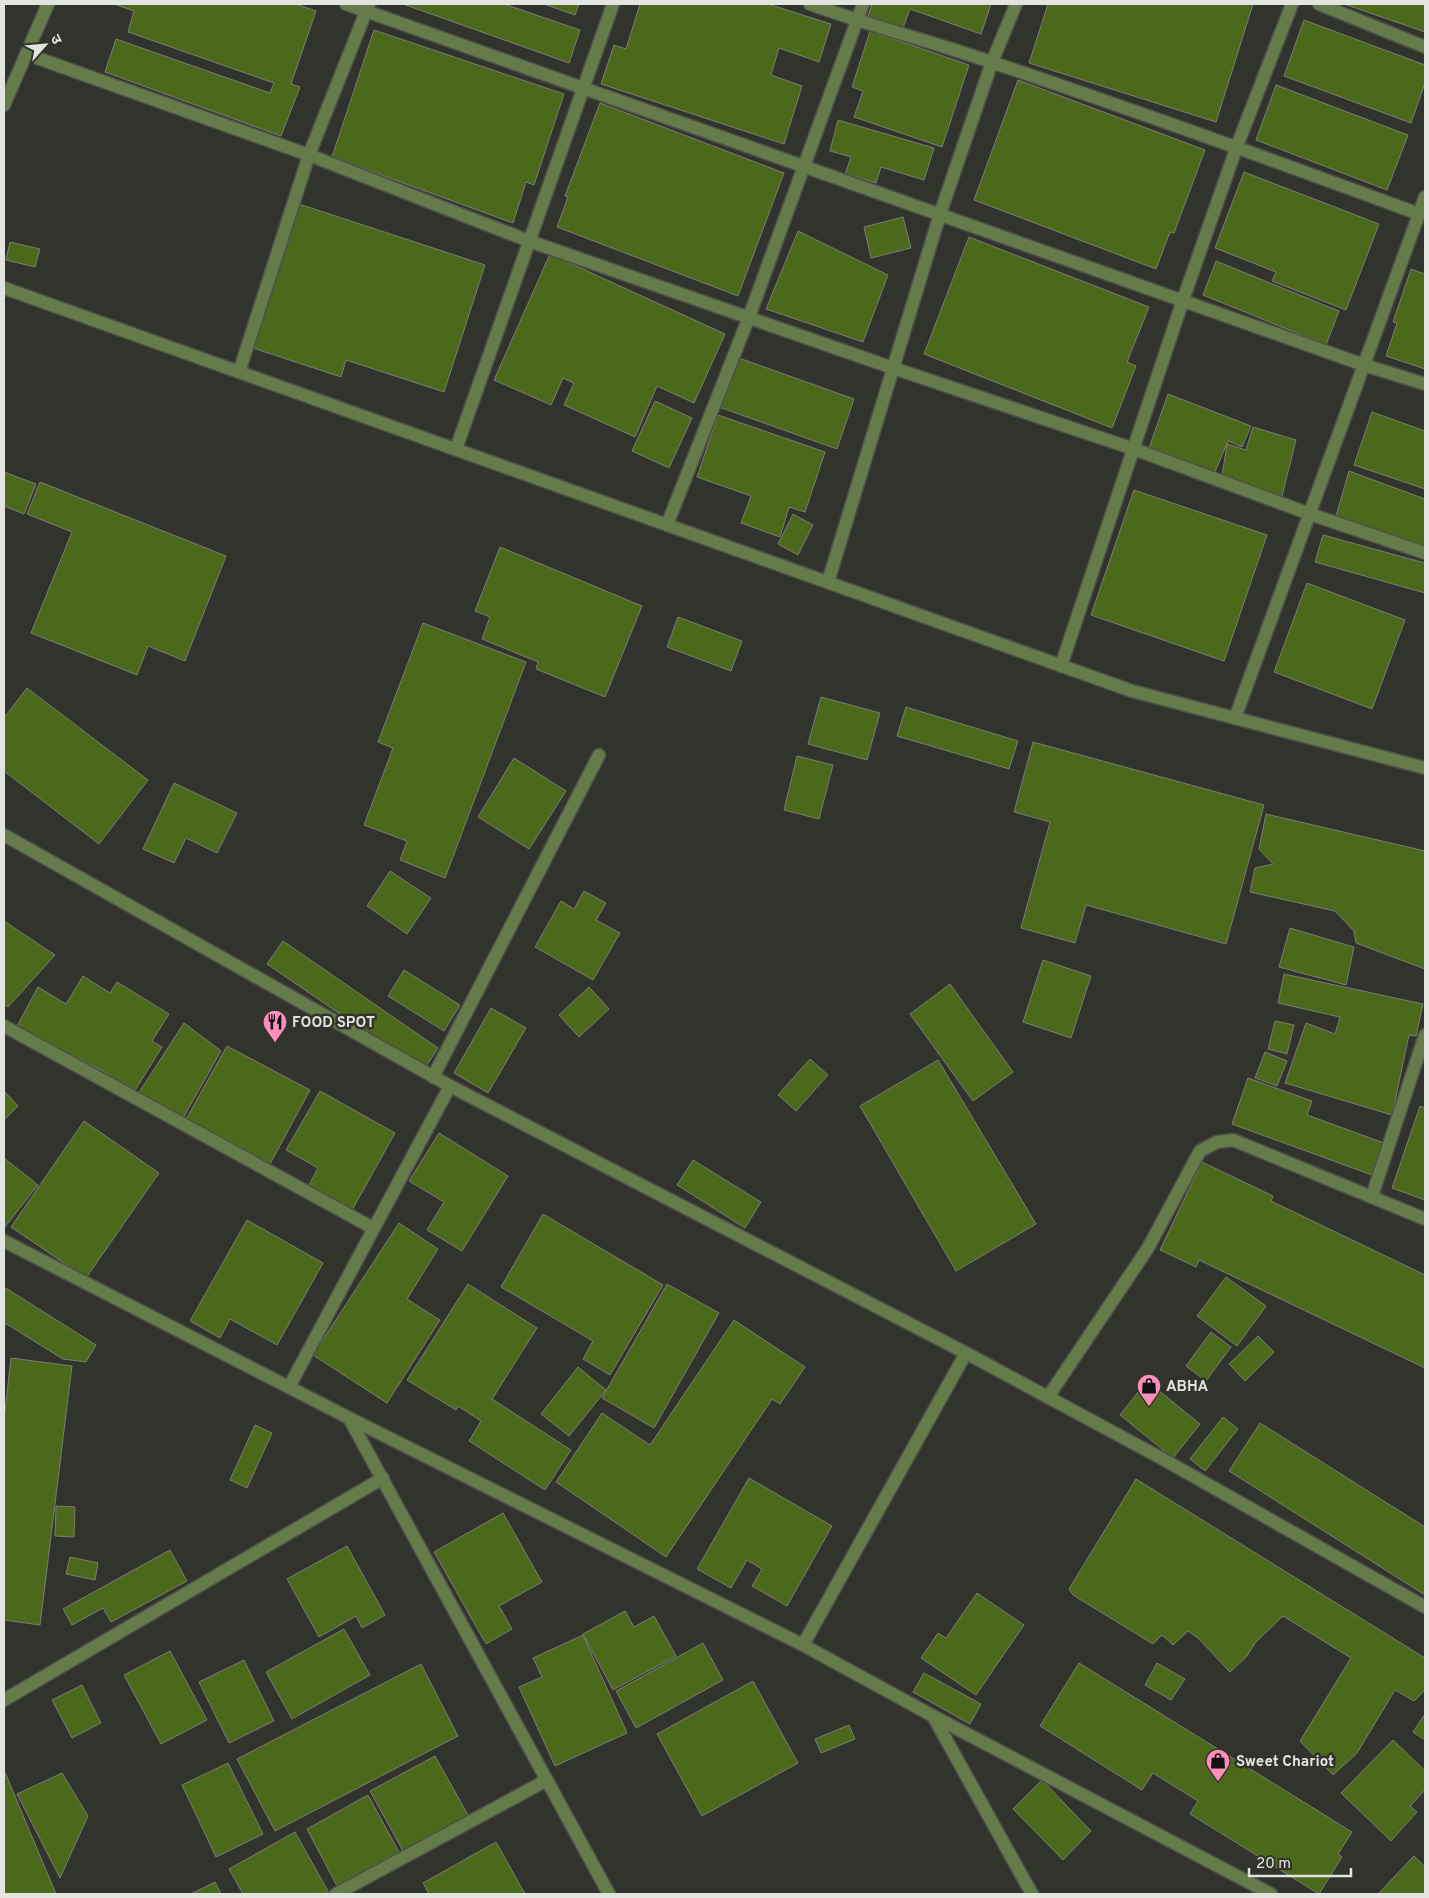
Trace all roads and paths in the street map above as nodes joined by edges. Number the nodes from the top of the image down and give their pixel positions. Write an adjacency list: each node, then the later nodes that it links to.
1 (48, 4): 12 (street)
2 (346, 4): 9 (street)
3 (613, 4): 14 (street)
4 (810, 4): 10 (street)
5 (863, 4): 10 (street)
6 (1016, 4): 13 (street)
7 (1292, 4): 16 (street)
8 (1319, 4): 11 (street)
9 (367, 8): 14 (street); 17 (street)
10 (858, 21): 13 (street); 18 (street)
11 (1425, 47)
12 (26, 54): 15 (street); 17 (street)
13 (992, 62): 16 (street); 20 (street)
14 (584, 88): 18 (street); 22 (street)
15 (4, 106)
16 (1237, 146): 21 (street); 24 (street)
17 (309, 155): 22 (street); 28 (street)
18 (804, 166): 20 (street); 25 (street)
19 (1425, 197): 21 (street)
20 (940, 214): 24 (street); 27 (street)
21 (1420, 222): 26 (street)
22 (529, 240): 25 (street); 30 (street)
23 (4, 288): 28 (street)
24 (1183, 300): 26 (street); 31 (street)
25 (750, 317): 27 (street); 33 (street)
26 (1364, 365): 29 (street); 32 (street)
27 (893, 368): 31 (street); 35 (street)
28 (239, 372): 30 (street)
29 (1425, 384)
30 (456, 449): 33 (street)
31 (1134, 449): 32 (street); 36 (street)
32 (1310, 514): 34 (street); 37 (street)
33 (667, 525): 35 (street)
34 (1425, 553)
35 (828, 582): 36 (street)
36 (1061, 666): 37 (street)
37 (1236, 718): 39 (street)
38 (599, 755): 43 (street)
39 (1425, 768)
40 (4, 835): 43 (street)
41 (4, 1026): 47 (street)
42 (1425, 1035): 45 (street)
43 (433, 1077): 44 (street)
44 (450, 1086): 47 (street); 49 (street)
45 (1372, 1196): 46 (street); 51 (street)
46 (1425, 1219)
47 (373, 1228): 50 (street)
48 (4, 1241): 50 (street)
49 (966, 1353): 51 (street); 55 (street)
50 (289, 1387): 52 (street)
51 (1048, 1397): 54 (street)
52 (349, 1418): 53 (street); 55 (street)
53 (382, 1478): 56 (street); 58 (street)
54 (1425, 1606)
55 (803, 1645): 57 (street)
56 (4, 1700)
57 (933, 1716): 61 (street); 62 (street)
58 (547, 1780): 59 (street); 60 (street)
59 (336, 1894)
60 (609, 1894)
61 (1032, 1894)
62 (1271, 1894)

